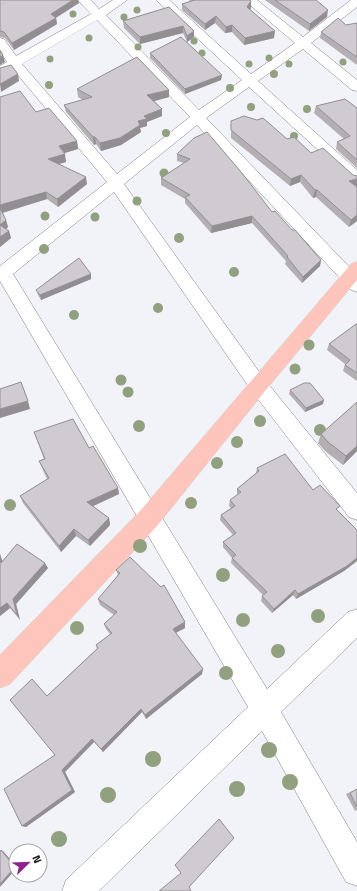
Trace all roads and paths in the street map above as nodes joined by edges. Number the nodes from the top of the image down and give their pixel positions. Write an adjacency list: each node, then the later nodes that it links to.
1 (84, 0): 6 (street)
2 (121, 0): 6 (street)
3 (162, 0): 10 (street)
4 (250, 0): 8 (street)
5 (357, 1): 8 (street)
6 (98, 15): 9 (street); 12 (street)
7 (0, 42): 9 (street)
8 (303, 43): 10 (street); 11 (street)
9 (7, 67): 14 (street)
10 (251, 80): 12 (street); 13 (street)
11 (357, 87)
12 (198, 117): 14 (street); 16 (street)
13 (357, 178)
14 (115, 182): 15 (street); 17 (street)
15 (2, 274): 19 (street)
16 (354, 277): 17 (highway)
17 (258, 385): 18 (street); 19 (highway)
18 (357, 510)
19 (149, 518): 21 (highway); 22 (street)
20 (357, 622): 22 (street)
21 (0, 674)
22 (265, 710): 23 (street); 24 (street)
23 (357, 871)
24 (77, 891)

